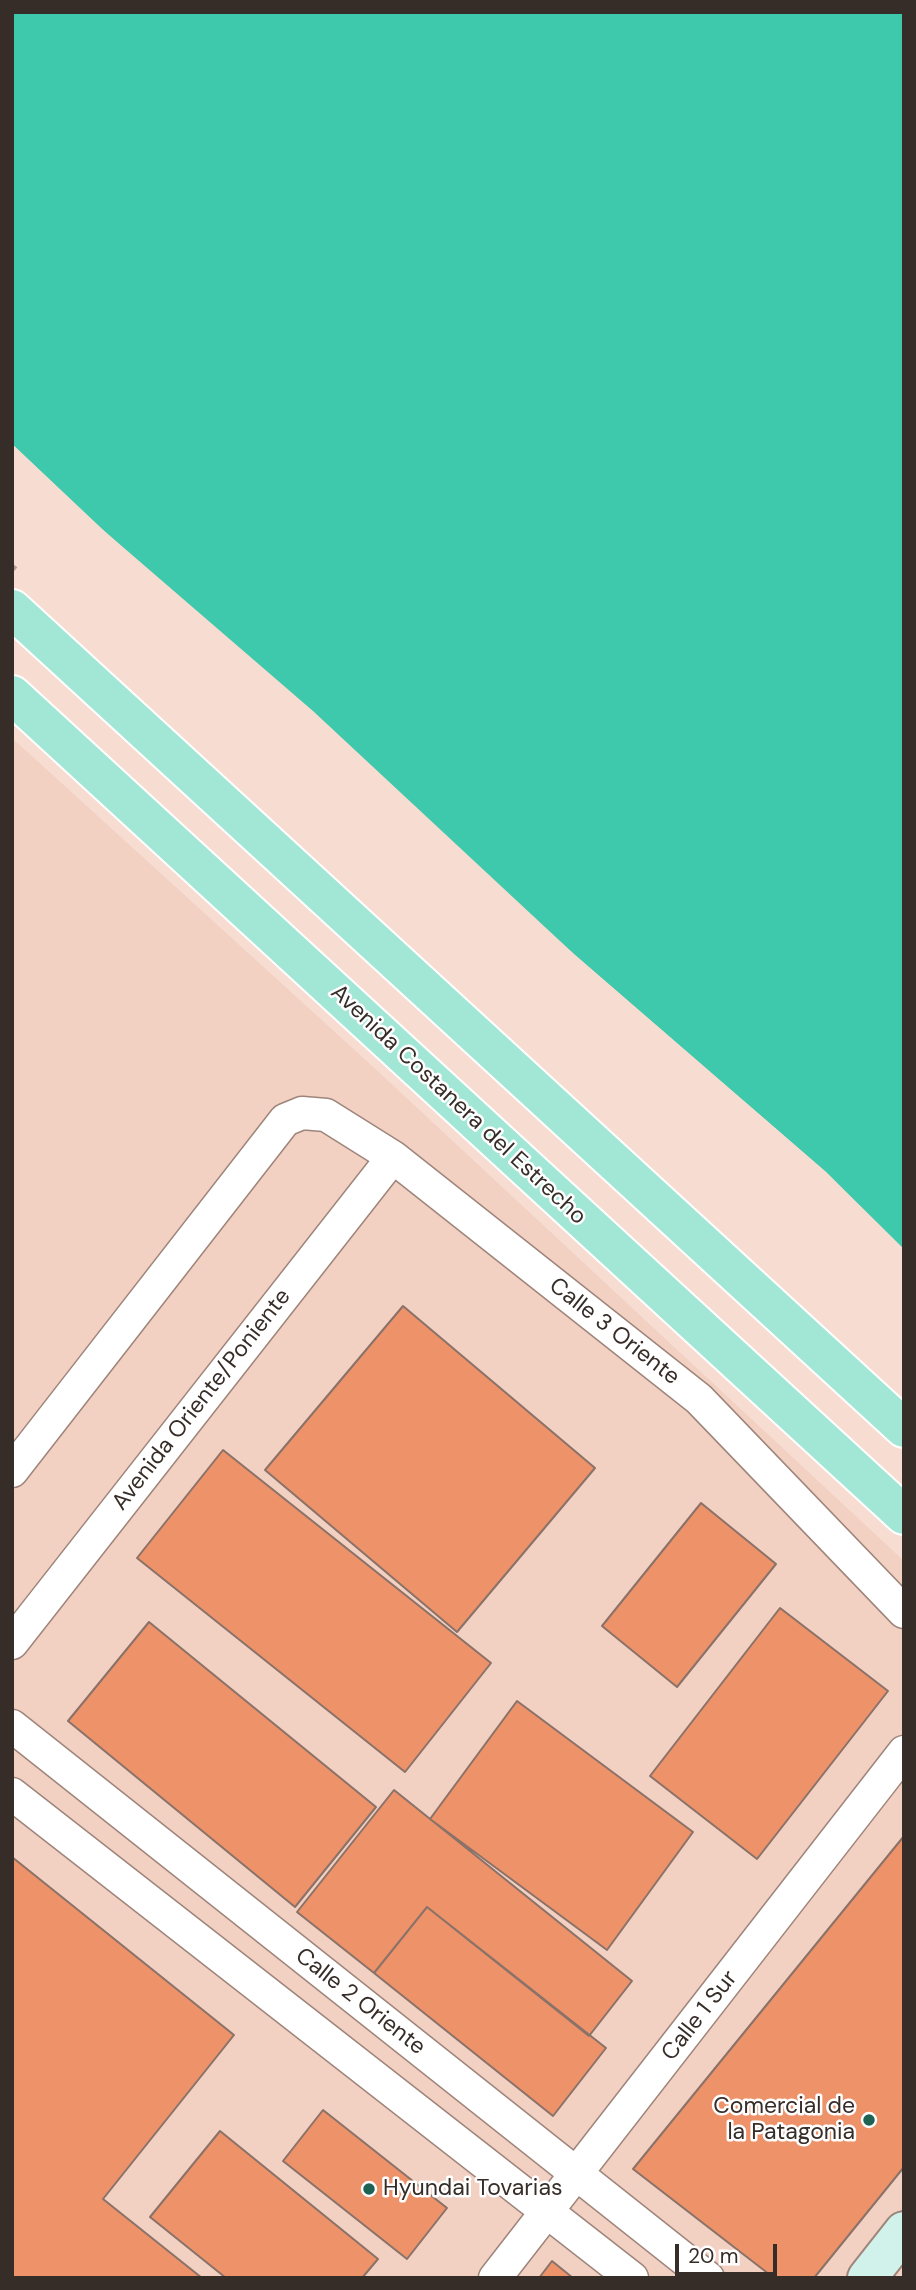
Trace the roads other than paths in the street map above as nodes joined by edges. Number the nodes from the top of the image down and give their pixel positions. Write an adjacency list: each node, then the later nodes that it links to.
1 (12, 609): 4 (main road)
2 (12, 695): 6 (main road, Avenida Costanera del Estrecho)
3 (393, 1157): 5 (street, Calle 3 Oriente); 7 (street, Calle 3 Oriente); 8 (street, Avenida Oriente/Poniente)
4 (904, 1428)
5 (12, 1471)
6 (904, 1515)
7 (904, 1612)
8 (12, 1643)
9 (12, 1726): 12 (street, Calle 2 Oriente)
10 (904, 1752): 12 (street, Calle 1 Sur)
11 (12, 1794): 13 (street)
12 (577, 2174): 13 (street, Calle 1 Sur); 17 (street, Calle 2 Oriente)
13 (549, 2210): 15 (street, Calle 1 Sur); 16 (street)
14 (904, 2231): 18 (street)
15 (495, 2278)
16 (632, 2278)
17 (708, 2278)
18 (867, 2278)

